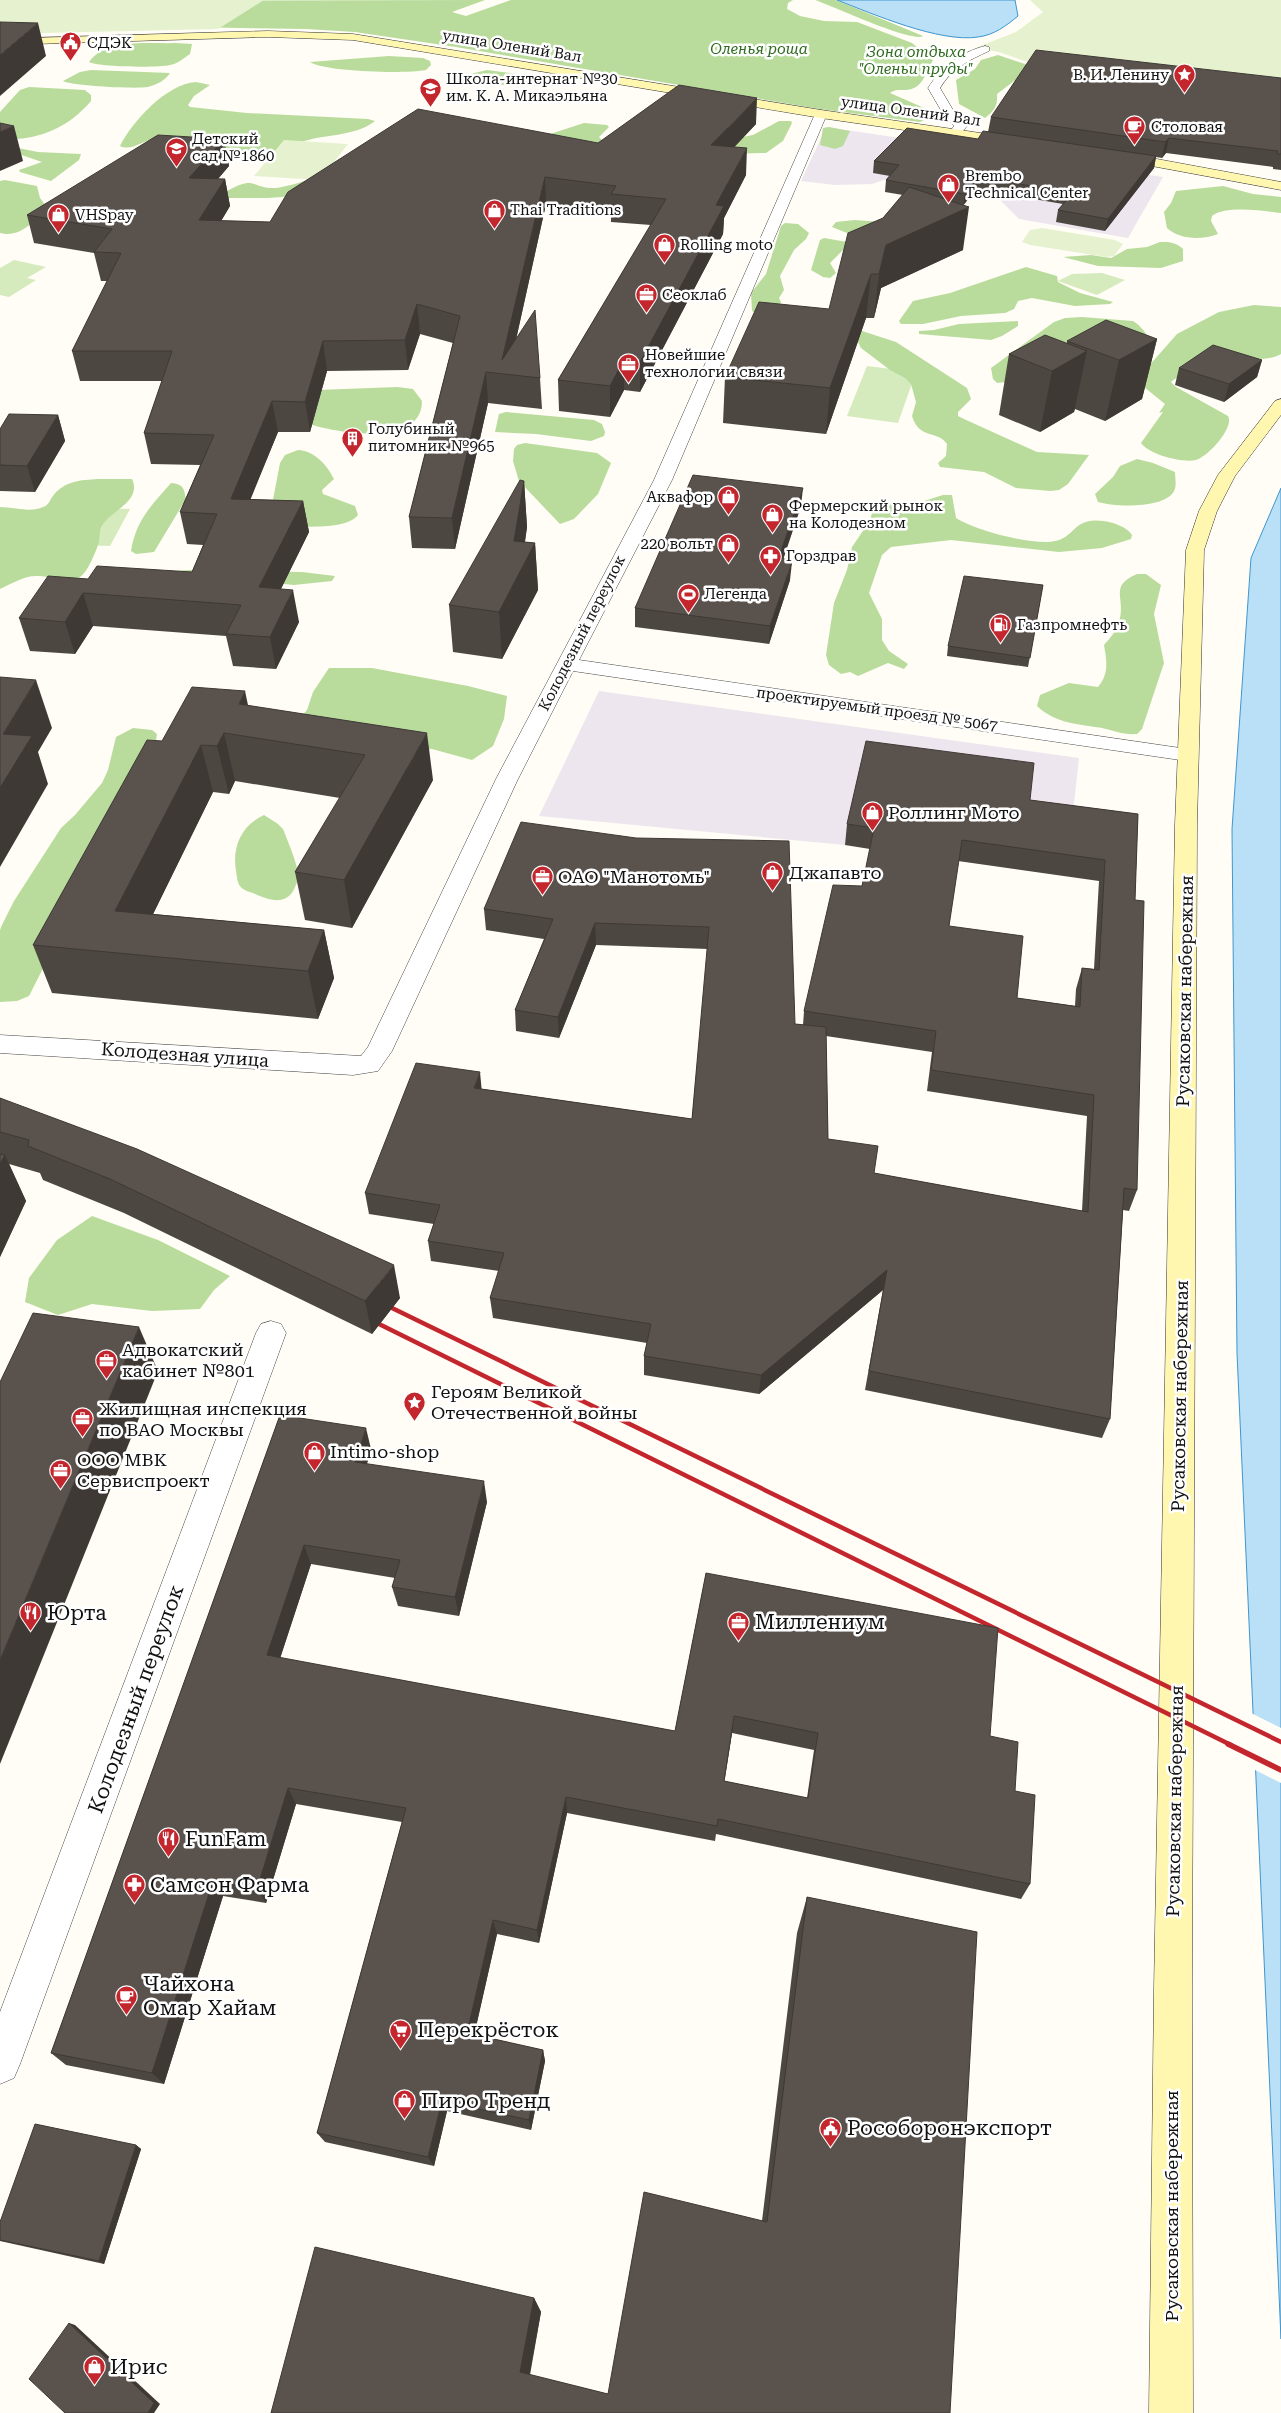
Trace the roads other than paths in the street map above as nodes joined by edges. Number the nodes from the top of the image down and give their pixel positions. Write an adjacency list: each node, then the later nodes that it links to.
1 (0, 42): 3 (main road, улица Олений Вал)
2 (985, 49): 4 (street)
3 (821, 114): 4 (main road, улица Олений Вал); 9 (street, Колодезный переулок)
4 (955, 133): 5 (main road, улица Олений Вал)
5 (1026, 143)
6 (1103, 154): 7 (main road)
7 (1281, 186)
8 (1281, 404): 10 (main road, Русаковская набережная)
9 (566, 664): 10 (street, проектируемый проезд № 5067); 12 (street, Колодезный переулок)
10 (1187, 755): 15 (main road, Русаковская набережная)
11 (0, 1044): 12 (street, Колодезная улица)
12 (369, 1064)
13 (271, 1333): 14 (street, Колодезный переулок)
14 (0, 2064)
15 (1171, 2413)

